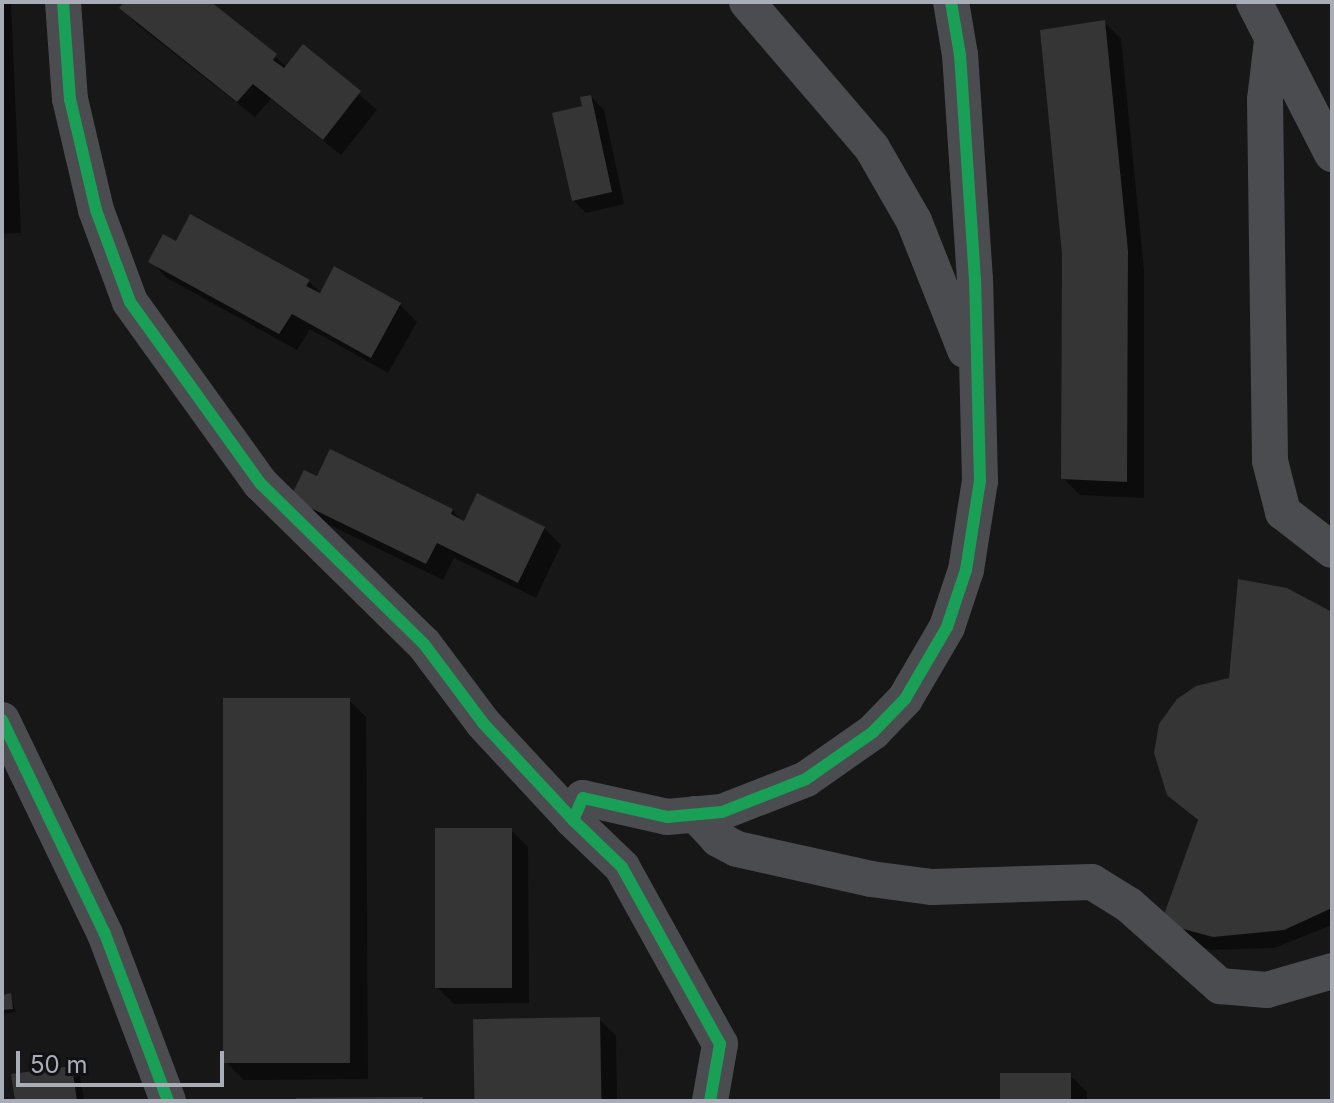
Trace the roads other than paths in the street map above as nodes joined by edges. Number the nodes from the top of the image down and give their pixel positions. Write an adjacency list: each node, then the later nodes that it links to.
1 (63, 2): 13 (street)
2 (747, 2): 7 (street)
3 (951, 2): 7 (street)
4 (1254, 2): 5 (street)
5 (1272, 41): 6 (street); 8 (street)
6 (1332, 154)
7 (978, 393): 12 (street)
8 (1332, 550)
9 (2, 720): 11 (street)
10 (2, 774): 11 (street)
11 (35, 788): 15 (street)
12 (695, 814): 13 (street); 14 (street)
13 (573, 820): 16 (street)
14 (1332, 971)
15 (168, 1101)
16 (710, 1101)

